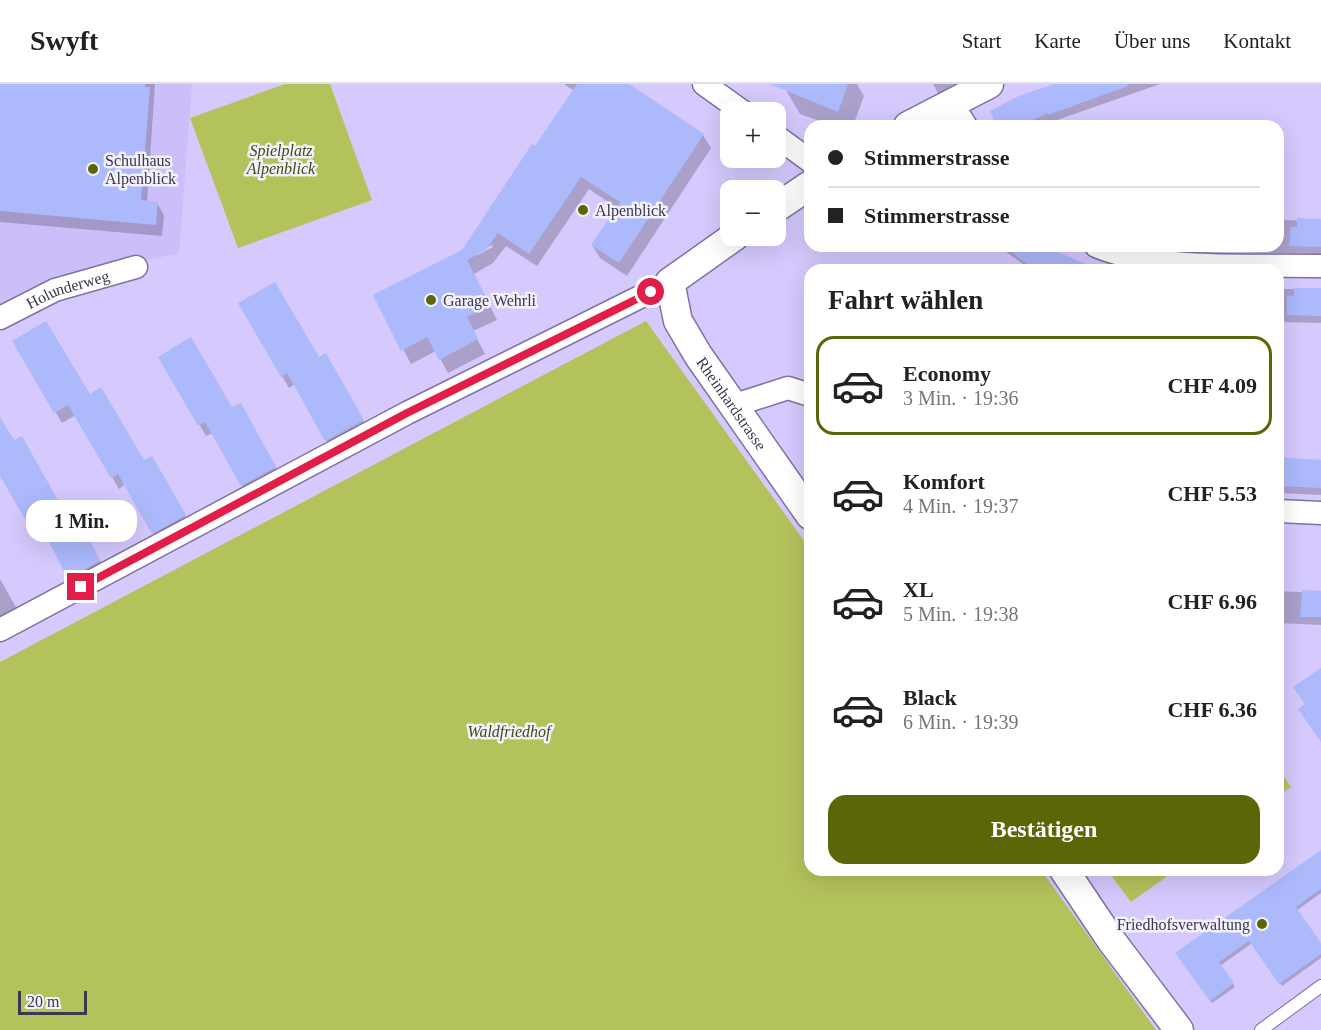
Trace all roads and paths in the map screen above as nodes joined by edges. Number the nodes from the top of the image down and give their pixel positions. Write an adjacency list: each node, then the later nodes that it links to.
1 (704, 84): 3 (street)
2 (989, 84): 4 (street)
3 (729, 102)
4 (958, 114): 5 (street)
5 (933, 120)
6 (786, 143): 7 (street)
7 (804, 157)
8 (804, 189): 9 (street)
9 (786, 201)
10 (721, 246): 16 (street)
11 (1111, 252): 12 (street)
12 (1240, 264)
13 (1284, 265): 14 (street)
14 (1321, 266)
15 (136, 267): 17 (street, Holunderweg)
16 (670, 282): 19 (street, Rheinhardstrasse); 23 (street)
17 (0, 318)
18 (804, 394): 19 (street)
19 (732, 406): 20 (street, Rheinhardstrasse)
20 (804, 507)
21 (1284, 511): 22 (street)
22 (1321, 513)
23 (0, 630)
24 (1068, 876): 26 (street)
25 (1321, 986): 27 (lane)
26 (1179, 1030)
27 (1261, 1030)

